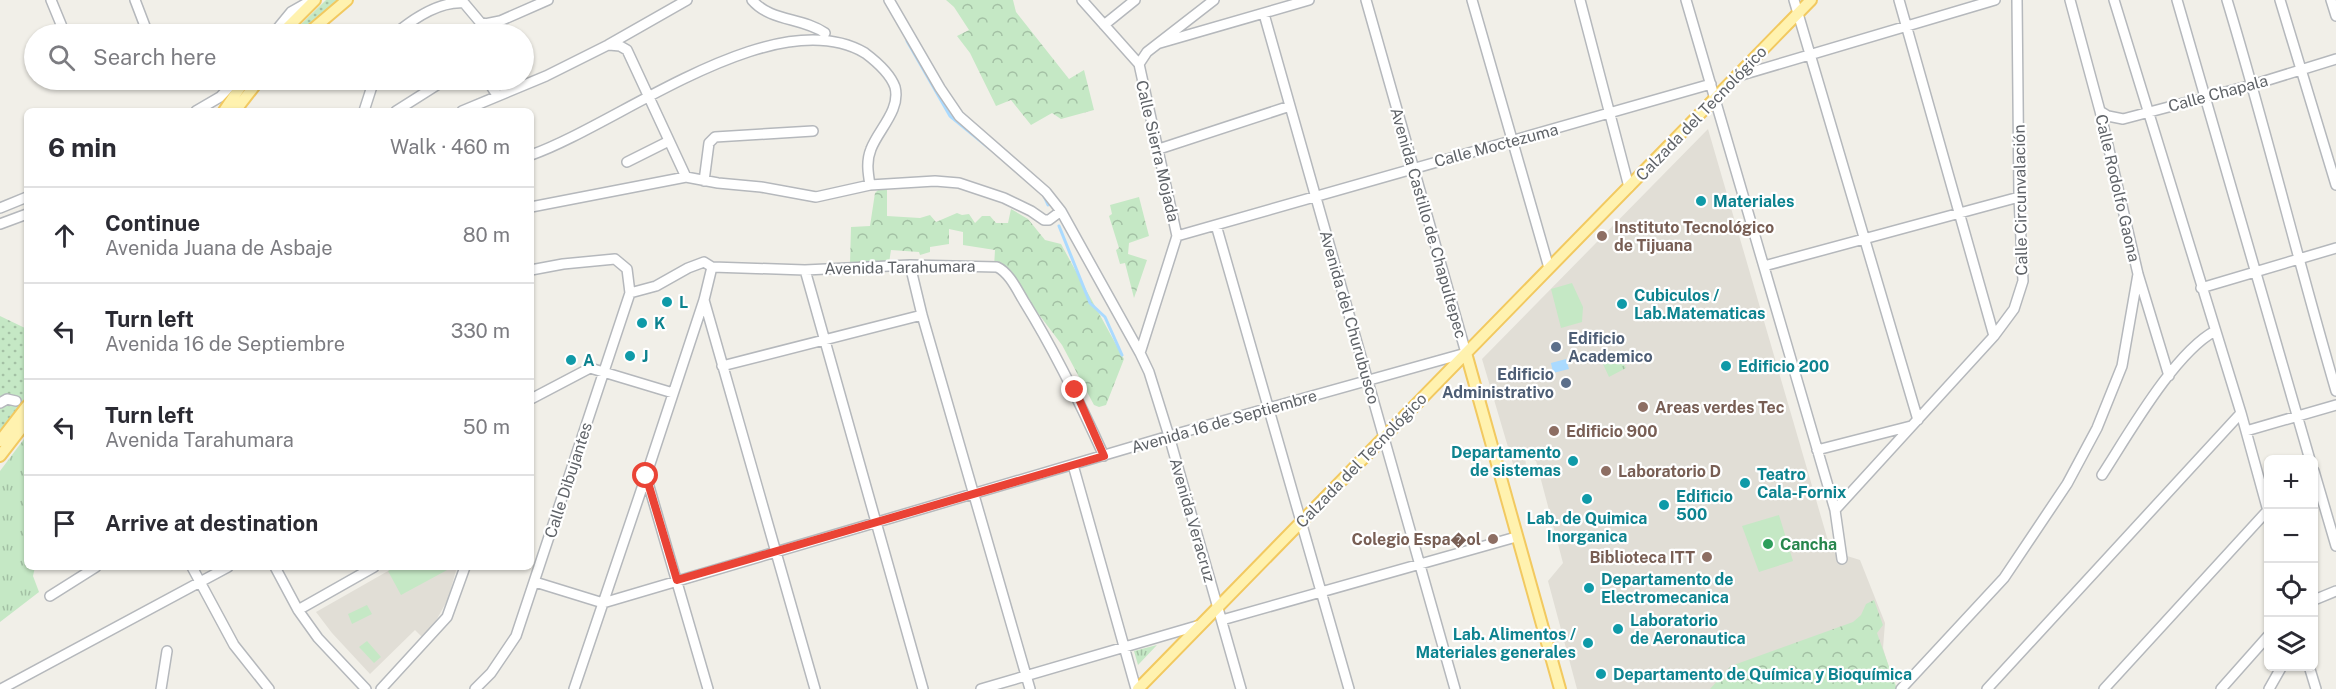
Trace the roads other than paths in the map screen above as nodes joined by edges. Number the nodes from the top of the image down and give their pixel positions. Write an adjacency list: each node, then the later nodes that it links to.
1 (51, 0): 31 (street)
2 (135, 0): 32 (street)
3 (314, 0): 33 (street); 34 (main road)
4 (347, 0): 35 (main road)
5 (548, 0): 38 (street)
6 (687, 0): 43 (street)
7 (752, 0): 41 (street)
8 (889, 0): 90 (street, Avenida Veracruz)
9 (1082, 0): 39 (street, Calle Sierra Mojada)
10 (1135, 0): 39 (street)
11 (1214, 0): 42 (street)
12 (1309, 0): 28 (street)
13 (1366, 0): 79 (street, Avenida Castillo de Chapultepec)
14 (1472, 0): 74 (street)
15 (1580, 0): 71 (street)
16 (1686, 0): 50 (street)
17 (1794, 0): 29 (street)
18 (1811, 0): 29 (main road, Calzada del Tecnológico)
19 (1899, 0): 40 (street)
20 (1995, 0): 40 (street)
21 (2016, 0): 86 (street, Calle Circunvalación)
22 (2070, 0): 70 (street, Calle Rodolfo Gaona)
23 (2114, 0): 72 (street)
24 (2177, 0): 61 (street)
25 (2227, 0): 51 (street)
26 (2280, 0): 47 (street)
27 (2331, 0): 30 (street)
28 (1263, 14): 42 (street); 63 (street, Avenida del Churubusco)
29 (1798, 14): 44 (street); 48 (main road, Calzada del Tecnológico)
30 (2336, 16)
31 (61, 24)
32 (144, 24)
33 (281, 24)
34 (291, 24)
35 (319, 24)
36 (409, 24): 37 (street)
37 (492, 24)
38 (492, 24)
39 (1104, 25): 46 (street, Calle Sierra Mojada)
40 (1907, 26): 44 (street); 91 (street)
41 (827, 34): 59 (street); 82 (street)
42 (1160, 43): 46 (street)
43 (608, 45): 49 (street); 59 (street)
44 (1810, 55): 48 (street); 96 (street)
45 (2336, 59): 47 (street, Calle Chapala)
46 (1139, 64): 76 (street, Calle Sierra Mojada)
47 (2302, 69): 51 (street, Calle Chapala); 83 (street)
48 (1735, 78): 62 (main road, Calzada del Tecnológico)
49 (534, 81)
50 (1711, 84): 62 (street); 71 (street, Calle Moctezuma)
51 (2252, 85): 61 (street, Calle Chapala); 98 (street)
52 (227, 90): 64 (street)
53 (238, 90): 65 (main road)
54 (251, 90): 66 (main road)
55 (371, 90): 67 (street)
56 (429, 90): 68 (street)
57 (493, 90): 60 (street)
58 (512, 90): 60 (street)
59 (647, 94): 75 (street); 77 (street)
60 (497, 96): 69 (street)
61 (2204, 96): 72 (street, Calle Chapala); 105 (street)
62 (1715, 99): 84 (main road, Calzada del Tecnológico); 100 (street)
63 (1290, 106): 76 (street); 85 (street, Avenida del Churubusco)
64 (201, 108)
65 (226, 108)
66 (237, 108)
67 (365, 108)
68 (401, 108)
69 (469, 108)
70 (2100, 111): 72 (street, Calle Chapala); 106 (street, Calle Rodolfo Gaona)
71 (1611, 113): 74 (street, Calle Moctezuma); 84 (street)
72 (2147, 113): 107 (street)
73 (813, 130): 81 (street)
74 (1513, 140): 79 (street, Calle Moctezuma); 102 (street)
75 (669, 141): 78 (street); 80 (street)
76 (1159, 149): 95 (street, Calle Sierra Mojada)
77 (534, 154)
78 (627, 162)
79 (1413, 168): 85 (street, Calle Moctezuma); 114 (street, Avenida Castillo de Chapultepec)
80 (686, 177): 81 (street); 88 (street)
81 (704, 180): 82 (street)
82 (870, 185): 90 (street)
83 (2336, 185)
84 (1629, 187): 102 (main road, Calzada del Tecnológico)
85 (1316, 196): 94 (street, Calle Moctezuma); 119 (street, Avenida del Churubusco)
86 (2019, 196): 91 (street); 112 (street, Calle Circunvalación)
87 (24, 198): 89 (street)
88 (534, 206)
89 (2, 207): 93 (street)
90 (1062, 211): 115 (street, Avenida Veracruz)
91 (1959, 213): 96 (street); 112 (street)
92 (24, 215): 93 (street)
93 (5, 223)
94 (1216, 225): 95 (street, Calle Moctezuma); 126 (street)
95 (1177, 236): 115 (street, Calle Sierra Mojada)
96 (1864, 238): 100 (street); 130 (street)
97 (2336, 248): 98 (street)
98 (2298, 259): 105 (street); 120 (street)
99 (910, 265): 104 (street, Avenida Tarahumara); 110 (street); 139 (street, Avenida Tarahumara)
100 (1764, 266): 136 (street)
101 (712, 267): 104 (street, Avenida Tarahumara); 108 (street, Avenida Tarahumara); 109 (street)
102 (1549, 268): 114 (main road, Calzada del Tecnológico)
103 (534, 269): 108 (street)
104 (805, 270): 113 (street)
105 (2255, 271): 107 (street); 129 (street)
106 (2138, 274): 118 (street, Calle Rodolfo Gaona); 196 (street)
107 (2201, 288): 111 (street)
108 (630, 293): 117 (street, Calle Dibujantes)
109 (704, 300): 116 (street); 121 (street)
110 (922, 315): 113 (street); 144 (street)
111 (2215, 331): 118 (street); 128 (street)
112 (1994, 336): 130 (street, Calle Circunvalación)
113 (823, 339): 116 (street); 149 (street)
114 (1466, 353): 119 (street, Avenida 16 de Septiembre); 134 (main road, Calzada del Tecnológico); 150 (main road, Avenida Castillo de Chapultepec)
115 (1140, 354): 133 (street, Avenida Veracruz)
116 (722, 366): 152 (street)
117 (603, 371): 121 (street); 122 (street); 163 (street, Calle Dibujantes)
118 (2169, 376): 141 (street)
119 (1368, 381): 126 (street, Avenida 16 de Septiembre); 134 (street, Avenida del Churubusco)
120 (2336, 391)
121 (673, 393): 142 (street)
122 (534, 397)
123 (16, 401): 124 (street)
124 (0, 403)
125 (2336, 405): 129 (street)
126 (1269, 409): 133 (street, Avenida 16 de Septiembre); 148 (street)
127 (24, 410): 135 (main road)
128 (2241, 413): 132 (street); 197 (street)
129 (2297, 416): 132 (street); 137 (street)
130 (1915, 423): 136 (street); 146 (street, Calle Circunvalación)
131 (24, 425): 138 (main road)
132 (2246, 431): 145 (street)
133 (1169, 436): 139 (street, Avenida 16 de Septiembre); 169 (street, Avenida Veracruz)
134 (1384, 437): 148 (main road, Calzada del Tecnológico); 154 (street, Avenida del Churubusco)
135 (0, 441)
136 (1817, 450): 146 (street)
137 (2309, 455)
138 (0, 456)
139 (1104, 456): 140 (street, Avenida 16 de Septiembre)
140 (1073, 465): 144 (street, Avenida 16 de Septiembre); 174 (street)
141 (2102, 475)
142 (646, 476): 161 (street); 168 (street)
143 (2318, 487): 151 (street)
144 (974, 494): 149 (street, Avenida 16 de Septiembre); 178 (street)
145 (2267, 509)
146 (1835, 510): 153 (street)
147 (2264, 515): 198 (street)
148 (1302, 521): 165 (street); 169 (main road, Calzada del Tecnológico)
149 (875, 523): 152 (street, Avenida 16 de Septiembre); 188 (street)
150 (1516, 537): 154 (street); 195 (main road, Avenida Castillo de Chapultepec)
151 (2336, 546)
152 (776, 550): 161 (street, Avenida 16 de Septiembre); 187 (street)
153 (1842, 559)
154 (1420, 564): 165 (street); 194 (street, Avenida del Churubusco)
155 (91, 570): 166 (street)
156 (194, 570): 162 (street)
157 (222, 570): 162 (street)
158 (277, 570): 170 (street)
159 (369, 570): 170 (street)
160 (464, 570): 183 (street)
161 (677, 580): 168 (street, Avenida 16 de Septiembre); 186 (street)
162 (200, 582): 179 (street); 181 (street)
163 (535, 582): 168 (street); 184 (street, Calle Dibujantes)
164 (2336, 591): 167 (street)
165 (1321, 592): 171 (street); 193 (street)
166 (50, 596)
167 (2318, 598)
168 (603, 603): 185 (street)
169 (1217, 608): 171 (street, Avenida Veracruz); 172 (main road, Calzada del Tecnológico)
170 (298, 610): 182 (street)
171 (1221, 620): 192 (street, Avenida Veracruz)
172 (1200, 625): 174 (street); 191 (main road, Calzada del Tecnológico)
173 (2264, 641): 199 (street)
174 (1124, 648): 178 (street); 191 (street)
175 (167, 651): 180 (street)
176 (2279, 671): 200 (street)
177 (2311, 671): 201 (street)
178 (1026, 676): 189 (street); 190 (street)
179 (1, 689)
180 (161, 689)
181 (269, 689)
182 (366, 689)
183 (381, 689)
184 (475, 689)
185 (574, 689)
186 (708, 689)
187 (815, 689)
188 (923, 689)
189 (981, 689)
190 (1030, 689)
191 (1137, 689)
192 (1241, 689)
193 (1349, 689)
194 (1455, 689)
195 (1560, 689)
196 (1901, 689)
197 (1988, 689)
198 (2104, 689)
199 (2221, 689)
200 (2270, 689)
201 (2316, 689)

